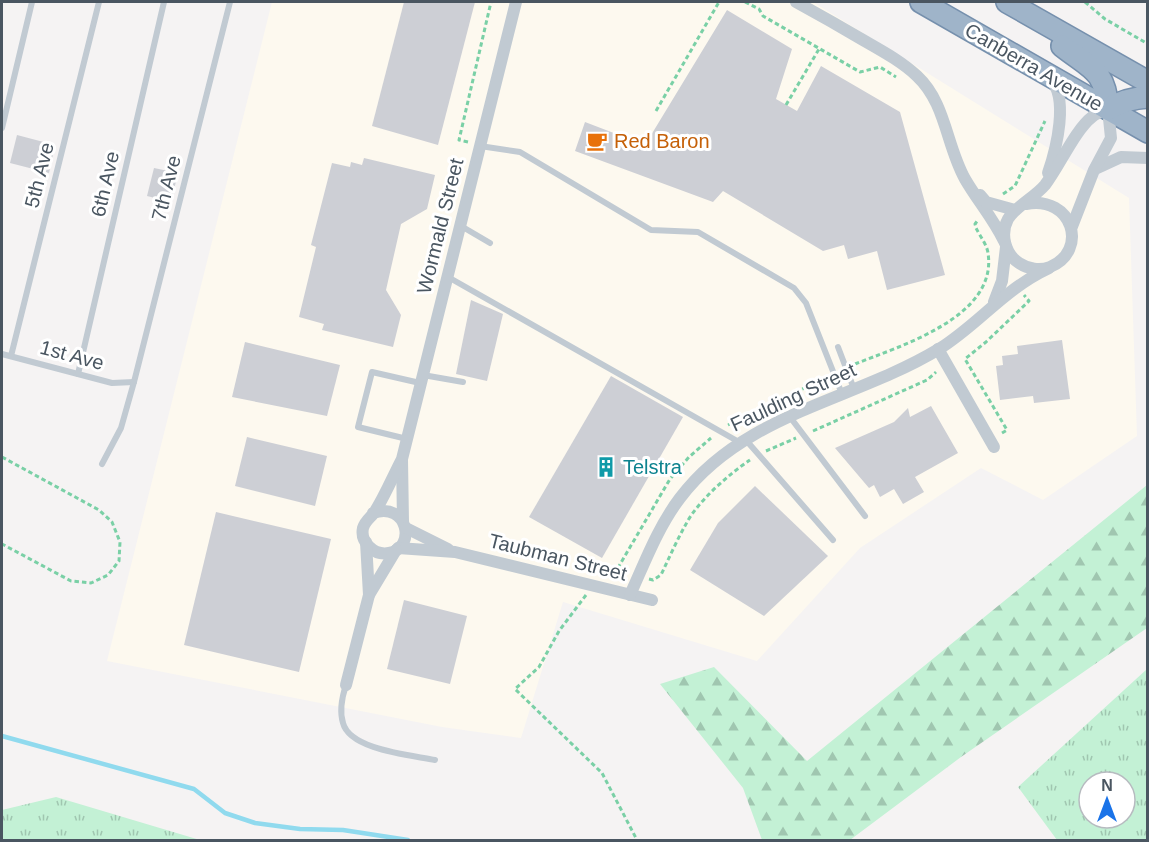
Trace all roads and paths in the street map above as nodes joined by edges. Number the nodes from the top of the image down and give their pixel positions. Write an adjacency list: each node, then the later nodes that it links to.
1 (32, 2): 20 (lane)
2 (99, 2): 39 (lane, 5th Ave)
3 (164, 2): 40 (lane, 6th Ave)
4 (230, 2): 42 (lane, 7th Ave)
5 (491, 2): 22 (path)
6 (516, 2): 22 (street, Wormald Street)
7 (719, 2): 19 (path)
8 (795, 2): 25 (street)
9 (921, 2): 14 (highway, Canberra Avenue)
10 (1006, 2): 15 (highway); 18 (highway)
11 (1085, 2): 12 (path)
12 (1147, 44)
13 (819, 49): 17 (path)
14 (1024, 60): 18 (highway, Canberra Avenue); 26 (street)
15 (1148, 82)
16 (1148, 97): 18 (highway)
17 (786, 105)
18 (1108, 109): 21 (highway, Canberra Avenue); 24 (street); 26 (street)
19 (656, 111)
20 (2, 128)
21 (1148, 132)
22 (480, 146): 28 (street, Wormald Street); 45 (lane)
23 (1148, 158): 24 (street)
24 (1094, 170): 29 (street)
25 (965, 179): 27 (street); 31 (street)
26 (1044, 186): 27 (street)
27 (1021, 207): 29 (street); 31 (street)
28 (460, 226): 30 (lane); 33 (street, Wormald Street)
29 (1071, 229): 32 (street)
30 (490, 243)
31 (1005, 244): 32 (street); 35 (street)
32 (1049, 267): 34 (street, Faulding Street)
33 (448, 277): 41 (street, Wormald Street); 48 (lane)
34 (1016, 286): 35 (street, Faulding Street); 49 (path)
35 (994, 303): 37 (street, Faulding Street)
36 (838, 347): 44 (lane)
37 (938, 349): 44 (street, Faulding Street); 49 (street)
38 (2, 354): 39 (lane, 1st Ave)
39 (11, 356): 40 (lane, 1st Ave)
40 (78, 374): 42 (lane, 1st Ave)
41 (422, 379): 43 (lane); 47 (street, Wormald Street); 47 (lane)
42 (134, 382): 52 (lane, 7th Ave)
43 (463, 382)
44 (854, 388): 45 (street, Faulding Street)
45 (842, 394): 46 (street, Faulding Street)
46 (789, 416): 48 (street, Faulding Street); 54 (lane)
47 (407, 439): 51 (street, Wormald Street)
48 (742, 440): 56 (lane); 63 (street, Faulding Street)
49 (992, 443)
50 (2, 457): 58 (path)
51 (402, 459): 53 (street, Wormald Street); 55 (street, Wormald Street)
52 (102, 464)
53 (373, 513): 55 (street); 57 (street, Wormald Street)
54 (865, 516)
55 (404, 525): 59 (street, Wormald Street); 60 (street, Taubman Street)
56 (833, 540)
57 (366, 542): 59 (street); 62 (street, Wormald Street)
58 (2, 544)
59 (397, 549): 60 (street, Taubman Street); 62 (street, Wormald Street)
60 (454, 552): 61 (street, Taubman Street)
61 (594, 586): 63 (street, Taubman Street); 67 (path)
62 (369, 595): 65 (street, Wormald Street)
63 (630, 595): 64 (street, Taubman Street)
64 (652, 600)
65 (346, 685): 66 (lane)
66 (435, 760)
67 (637, 840)

